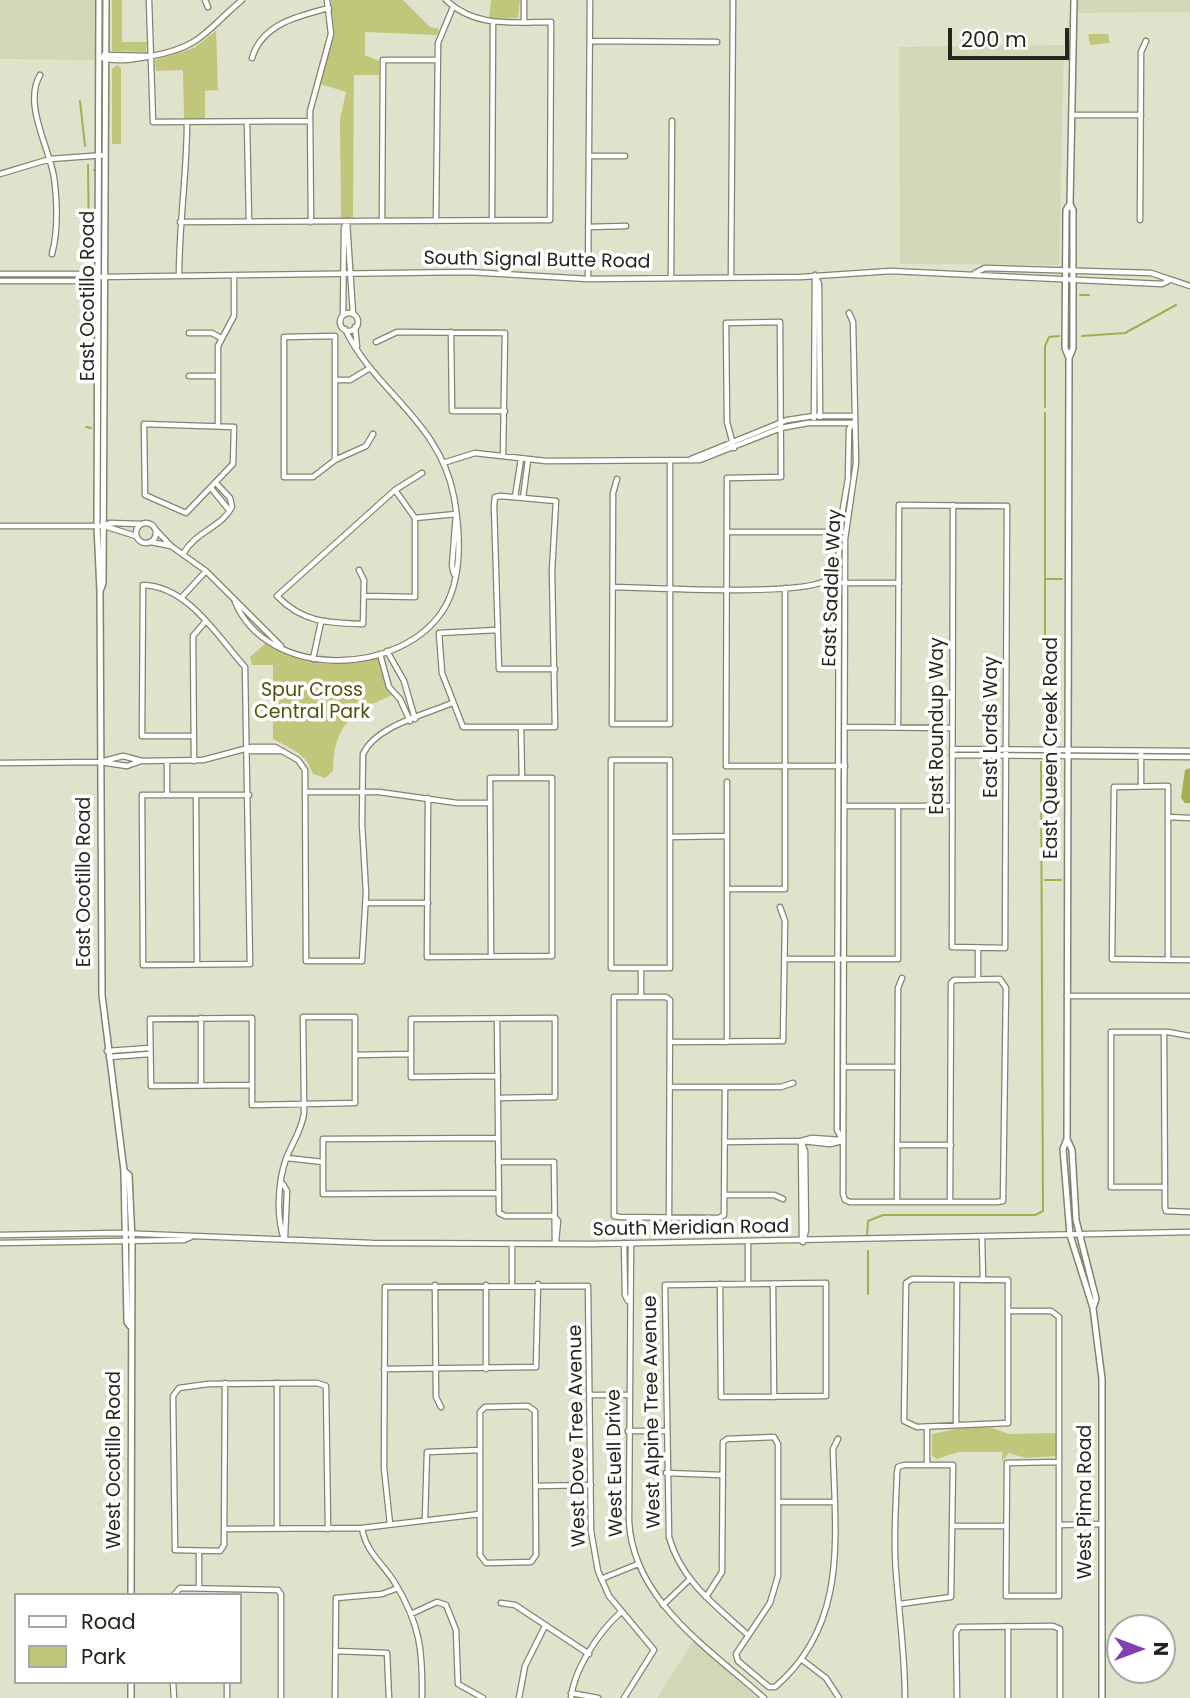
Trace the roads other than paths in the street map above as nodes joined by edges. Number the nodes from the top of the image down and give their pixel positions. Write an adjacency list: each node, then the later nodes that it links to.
1 (99, 0): 20 (main road, East Ocotillo Road)
2 (106, 0): 21 (main road, East Ocotillo Road)
3 (149, 0): 22 (street)
4 (205, 0): 12 (street)
5 (242, 0): 22 (street)
6 (327, 0): 14 (street)
7 (446, 0): 13 (street)
8 (524, 0): 16 (street)
9 (590, 0): 17 (street)
10 (733, 0): 58 (street)
11 (1074, 0): 26 (main road, East Queen Creek Road)
12 (208, 7)
13 (453, 7): 15 (street); 24 (street)
14 (329, 8): 23 (street); 28 (street)
15 (493, 22): 16 (street); 39 (street)
16 (524, 22): 39 (street)
17 (590, 41): 19 (street); 33 (street)
18 (1146, 41): 27 (street)
19 (717, 42)
20 (99, 57): 21 (street); 32 (main road, East Ocotillo Road)
21 (106, 57): 22 (street); 32 (main road, East Ocotillo Road)
22 (152, 57): 30 (street)
23 (252, 58)
24 (438, 60): 38 (street); 42 (street)
25 (40, 75): 35 (street)
26 (1072, 115): 27 (street); 37 (main road, East Queen Creek Road)
27 (1141, 115): 40 (street)
28 (310, 121): 31 (street); 45 (street)
29 (672, 121): 59 (street)
30 (187, 122): 31 (street); 43 (street)
31 (247, 122): 44 (street)
32 (102, 155): 35 (street); 57 (main road, East Ocotillo Road)
33 (589, 156): 34 (street); 47 (street)
34 (625, 156)
35 (50, 159): 36 (street); 48 (street)
36 (0, 174)
37 (1070, 204): 49 (main road, East Queen Creek Road); 50 (main road, East Queen Creek Road)
38 (436, 220): 39 (street); 42 (street)
39 (492, 220)
40 (1140, 220)
41 (347, 221): 42 (street); 45 (street); 51 (street)
42 (382, 221)
43 (180, 222): 44 (street); 56 (street)
44 (250, 222): 45 (street)
45 (311, 222)
46 (626, 226): 47 (street)
47 (588, 227): 60 (street)
48 (52, 254)
49 (1065, 269): 50 (street, South Signal Butte Road); 52 (street, South Signal Butte Road); 61 (main road, East Queen Creek Road)
50 (1073, 270): 62 (main road, East Queen Creek Road); 64 (street, South Signal Butte Road)
51 (347, 273): 54 (street, South Signal Butte Road); 60 (street, South Signal Butte Road); 67 (street); 68 (street)
52 (975, 273): 55 (street, South Signal Butte Road); 61 (street, South Signal Butte Road)
53 (0, 274): 57 (street, South Signal Butte Road)
54 (234, 275): 56 (street, South Signal Butte Road); 73 (street)
55 (816, 275): 58 (street, South Signal Butte Road); 82 (street)
56 (179, 276): 57 (street, South Signal Butte Road)
57 (102, 277): 63 (street, South Signal Butte Road); 108 (main road, East Ocotillo Road)
58 (731, 277): 59 (street, South Signal Butte Road)
59 (671, 278): 60 (street, South Signal Butte Road)
60 (588, 279)
61 (1065, 280): 62 (street, South Signal Butte Road); 76 (main road, East Queen Creek Road)
62 (1073, 280): 64 (street, South Signal Butte Road); 76 (main road, East Queen Creek Road)
63 (0, 281)
64 (1168, 281): 65 (street, South Signal Butte Road)
65 (1190, 286)
66 (849, 313): 83 (street)
67 (353, 314): 68 (street); 69 (street)
68 (343, 315): 70 (street)
69 (355, 327): 70 (street); 75 (street)
70 (345, 329): 75 (street)
71 (452, 332): 74 (street); 81 (street); 81 (street)
72 (189, 333): 73 (street)
73 (221, 338): 79 (street)
74 (376, 342)
75 (357, 346): 77 (street)
76 (1069, 358): 149 (main road, East Queen Creek Road)
77 (370, 368): 80 (street); 94 (street)
78 (189, 376): 79 (street)
79 (218, 376): 85 (street)
80 (335, 380): 91 (street); 91 (street)
81 (505, 411): 89 (street)
82 (817, 416): 83 (street); 84 (street); 86 (street)
83 (853, 420): 84 (street); 111 (street, East Saddle Way); 112 (street, East Saddle Way)
84 (817, 423): 86 (street)
85 (218, 424): 99 (street); 99 (street)
86 (781, 425): 88 (street); 88 (street); 110 (street)
87 (373, 434): 91 (street)
88 (733, 445): 93 (street)
89 (503, 456): 90 (street); 94 (street)
90 (521, 459): 92 (street); 96 (street)
91 (335, 460)
92 (528, 460): 93 (street); 97 (street)
93 (670, 460): 124 (street)
94 (443, 463): 104 (street)
95 (422, 473): 100 (street)
96 (518, 477): 97 (street); 101 (street)
97 (526, 478): 102 (street)
98 (617, 479): 122 (street)
99 (213, 485): 116 (street)
100 (395, 491): 105 (street); 129 (street)
101 (516, 497): 102 (street); 130 (street)
102 (523, 498): 133 (street)
103 (953, 505): 121 (street); 143 (street, East Roundup Way); 148 (street, East Lords Way)
104 (456, 514): 105 (street); 131 (street)
105 (415, 519): 126 (street)
106 (141, 524): 108 (street); 109 (street); 113 (street)
107 (0, 526): 108 (street)
108 (100, 526): 113 (street); 156 (main road, East Ocotillo Road)
109 (155, 529): 114 (street); 115 (street)
110 (727, 532): 111 (street); 125 (street)
111 (839, 532): 112 (street); 120 (street, East Saddle Way)
112 (845, 532): 120 (street, East Saddle Way)
113 (136, 536): 114 (street)
114 (150, 542): 115 (street)
115 (172, 546): 116 (street)
116 (184, 554): 118 (street)
117 (359, 570): 126 (street)
118 (206, 571): 127 (street); 132 (street)
119 (825, 581): 123 (street)
120 (841, 583): 121 (street); 141 (street, East Saddle Way)
121 (899, 583): 142 (street)
122 (613, 587): 124 (street); 124 (street)
123 (785, 588): 125 (street); 157 (street)
124 (670, 589): 125 (street)
125 (727, 589): 157 (street)
126 (364, 596): 129 (street)
127 (182, 597): 128 (street); 144 (street)
128 (205, 622): 144 (street); 145 (street)
129 (321, 622): 132 (street)
130 (497, 630): 133 (street); 138 (street)
131 (383, 653): 132 (street); 134 (street); 135 (street)
132 (313, 659)
133 (555, 669): 140 (street)
134 (399, 676): 135 (street); 136 (street)
135 (389, 680): 137 (street)
136 (404, 686): 137 (street); 139 (street)
137 (394, 691): 139 (street)
138 (452, 703): 139 (street); 140 (street)
139 (413, 720): 163 (street)
140 (521, 727): 159 (street)
141 (842, 727): 142 (street); 158 (street, East Saddle Way)
142 (898, 727): 143 (street)
143 (952, 728): 147 (street, East Roundup Way)
144 (192, 736): 154 (street)
145 (247, 750): 154 (street); 162 (street); 166 (street)
146 (1190, 751): 150 (street)
147 (952, 752): 148 (street); 171 (street, East Roundup Way)
148 (1006, 752): 149 (street); 180 (street, East Lords Way)
149 (1068, 752): 150 (street); 191 (main road, East Queen Creek Road)
150 (1141, 752): 151 (street); 161 (street)
151 (1190, 757)
152 (142, 761): 153 (street); 156 (street); 156 (street)
153 (167, 761): 154 (street); 164 (street)
154 (194, 761)
155 (0, 762): 156 (street)
156 (100, 762): 200 (main road, East Ocotillo Road)
157 (785, 766): 158 (street); 176 (street)
158 (842, 766): 169 (street, East Saddle Way)
159 (522, 778): 168 (street); 181 (street)
160 (727, 782): 175 (street)
161 (1141, 785): 172 (street); 184 (street)
162 (305, 792): 163 (street); 177 (street)
163 (362, 792): 167 (street); 177 (street)
164 (167, 795): 165 (street); 186 (street)
165 (196, 795): 166 (street); 186 (street)
166 (249, 795): 186 (street)
167 (428, 798): 168 (street); 178 (street)
168 (490, 803): 181 (street)
169 (842, 806): 170 (street); 183 (street, East Saddle Way)
170 (898, 806): 171 (street); 183 (street)
171 (952, 806): 180 (street, East Roundup Way)
172 (1168, 817): 173 (street); 184 (street)
173 (1190, 818)
174 (670, 836): 175 (street); 187 (street); 187 (street)
175 (727, 836): 176 (street)
176 (728, 889): 198 (street)
177 (366, 903): 178 (street)
178 (428, 903): 181 (street)
179 (780, 907): 182 (street)
180 (978, 948): 189 (street)
181 (491, 957)
182 (785, 959): 183 (street); 198 (street)
183 (842, 959): 204 (street, East Saddle Way)
184 (1168, 960): 185 (street)
185 (1190, 960)
186 (197, 964)
187 (641, 968): 190 (street)
188 (902, 978): 203 (street)
189 (978, 979): 219 (street); 229 (street)
190 (641, 996): 197 (street); 232 (street)
191 (1067, 996): 192 (street); 214 (main road, East Queen Creek Road)
192 (1190, 996)
193 (201, 1018): 199 (street); 207 (street); 208 (street)
194 (497, 1018): 202 (street); 205 (street); 211 (street)
195 (1164, 1032): 196 (street); 224 (street); 224 (street)
196 (1190, 1036)
197 (670, 1042): 198 (street); 209 (street)
198 (727, 1042)
199 (150, 1051): 200 (street); 207 (street)
200 (108, 1054): 223 (main road, East Ocotillo Road)
201 (355, 1055): 202 (street); 212 (street); 212 (street)
202 (411, 1055): 205 (street)
203 (898, 1067): 204 (street); 218 (street)
204 (841, 1068): 215 (street, East Saddle Way)
205 (498, 1076): 211 (street)
206 (793, 1083): 210 (street)
207 (201, 1086): 208 (street)
208 (252, 1086): 212 (street)
209 (670, 1087): 210 (street); 232 (street)
210 (725, 1087): 217 (street)
211 (498, 1098): 213 (street)
212 (304, 1104): 220 (street)
213 (498, 1138): 221 (street); 222 (street)
214 (1067, 1139): 234 (main road, East Queen Creek Road); 235 (main road, East Queen Creek Road)
215 (843, 1140): 216 (street); 228 (street, East Saddle Way)
216 (801, 1141): 217 (street); 241 (street)
217 (725, 1142): 226 (street)
218 (897, 1145): 219 (street); 228 (street)
219 (951, 1145): 229 (street)
220 (287, 1157): 222 (street); 239 (street)
221 (498, 1162): 225 (street); 231 (street)
222 (323, 1163): 225 (street)
223 (124, 1171): 237 (main road, West Ocotillo Road)
224 (1165, 1187): 230 (street)
225 (498, 1193): 231 (street)
226 (726, 1195): 227 (street); 232 (street)
227 (783, 1199)
228 (897, 1202): 229 (street)
229 (950, 1202)
230 (1190, 1212)
231 (554, 1216): 243 (street)
232 (669, 1217)
233 (1190, 1232): 235 (street, South Meridian Road)
234 (1070, 1234): 235 (street, South Meridian Road); 238 (street, South Meridian Road); 257 (main road, West Pima Road)
235 (1078, 1234): 257 (main road, West Pima Road)
236 (0, 1235): 237 (street, South Meridian Road)
237 (129, 1237): 239 (street, South Meridian Road); 242 (street, South Meridian Road); 300 (main road, West Ocotillo Road)
238 (982, 1237): 241 (street, South Meridian Road); 248 (street)
239 (284, 1239): 246 (street, South Meridian Road)
240 (748, 1242): 241 (street, South Meridian Road); 245 (street, South Meridian Road); 253 (street)
241 (803, 1242)
242 (0, 1243)
243 (555, 1243): 244 (street, South Meridian Road); 246 (street, South Meridian Road)
244 (624, 1243): 245 (street, South Meridian Road); 256 (street, West Euell Drive)
245 (631, 1243): 256 (street, West Euell Drive)
246 (512, 1244): 250 (street)
247 (957, 1280): 248 (street); 268 (street); 269 (street)
248 (983, 1280): 258 (street)
249 (486, 1284): 250 (street); 255 (street); 259 (street)
250 (512, 1284): 251 (street)
251 (538, 1284): 259 (street); 264 (street, West Dove Tree Avenue)
252 (720, 1284): 253 (street); 266 (street); 271 (street, West Alpine Tree Avenue)
253 (748, 1284): 254 (street)
254 (773, 1284): 266 (street); 266 (street)
255 (435, 1285): 260 (street); 261 (street)
256 (629, 1301): 265 (street, West Euell Drive)
257 (1093, 1308): 285 (main road, West Pima Road)
258 (1008, 1311): 268 (street); 274 (street)
259 (486, 1368): 261 (street)
260 (384, 1369): 261 (street); 284 (street)
261 (435, 1369): 267 (street)
262 (225, 1383): 263 (street); 290 (street); 293 (street)
263 (277, 1383): 291 (street); 292 (street)
264 (590, 1395): 265 (street); 278 (street, West Dove Tree Avenue)
265 (628, 1395): 270 (street, West Euell Drive)
266 (774, 1397)
267 (441, 1407)
268 (956, 1425): 269 (street)
269 (927, 1427): 275 (street)
270 (628, 1431): 271 (street); 294 (street, West Euell Drive)
271 (666, 1431): 276 (street, West Alpine Tree Avenue)
272 (838, 1438): 281 (street)
273 (480, 1450): 279 (street); 282 (street); 283 (street)
274 (1059, 1462): 286 (street); 287 (street)
275 (927, 1465): 288 (street); 305 (street)
276 (666, 1473): 277 (street); 296 (street, West Alpine Tree Avenue)
277 (722, 1475): 280 (street); 303 (street)
278 (591, 1485): 279 (street); 295 (street, West Dove Tree Avenue)
279 (535, 1486): 282 (street)
280 (778, 1502): 281 (street); 311 (street)
281 (834, 1502): 314 (street)
282 (480, 1514): 283 (street)
283 (425, 1519): 284 (street)
284 (390, 1524): 289 (street)
285 (1102, 1524): 286 (street); 330 (main road, West Pima Road)
286 (1059, 1525): 287 (street)
287 (1005, 1526): 288 (street)
288 (953, 1527): 305 (street)
289 (362, 1528): 292 (street); 299 (street)
290 (225, 1529): 291 (street); 293 (street)
291 (276, 1529): 292 (street)
292 (328, 1529)
293 (199, 1552): 297 (street)
294 (638, 1564): 295 (street); 306 (street, West Euell Drive)
295 (601, 1579): 307 (street, West Dove Tree Avenue)
296 (690, 1579): 303 (street, West Alpine Tree Avenue); 306 (street)
297 (199, 1588): 298 (street); 301 (street)
298 (227, 1588): 302 (street); 316 (street)
299 (398, 1588): 308 (street); 312 (street)
300 (131, 1593)
301 (174, 1593)
302 (227, 1593)
303 (706, 1597): 311 (street, West Alpine Tree Avenue)
304 (501, 1603): 309 (street)
305 (900, 1604): 326 (street)
306 (663, 1605): 324 (street, West Euell Drive)
307 (620, 1613): 313 (street); 323 (street, West Dove Tree Avenue)
308 (411, 1614): 319 (street); 320 (street)
309 (545, 1626): 313 (street); 321 (street)
310 (1008, 1626): 327 (street); 328 (street); 329 (street)
311 (748, 1635): 314 (street)
312 (335, 1651): 317 (street); 318 (street)
313 (589, 1654): 315 (street)
314 (801, 1659): 325 (street)
315 (571, 1696): 322 (street)
316 (281, 1698)
317 (335, 1698)
318 (389, 1698)
319 (422, 1698)
320 (483, 1698)
321 (519, 1698)
322 (598, 1698)
323 (624, 1698)
324 (764, 1698)
325 (839, 1698)
326 (905, 1698)
327 (957, 1698)
328 (1008, 1698)
329 (1060, 1698)
330 (1102, 1698)

